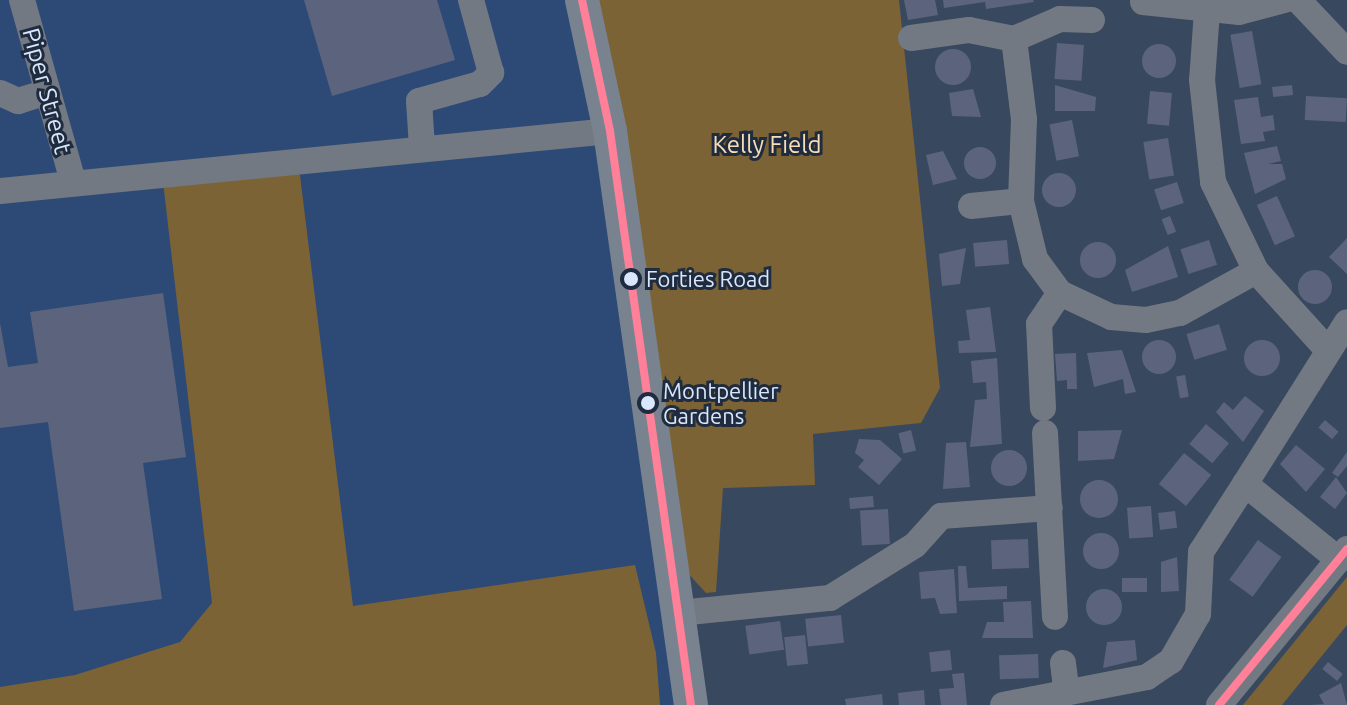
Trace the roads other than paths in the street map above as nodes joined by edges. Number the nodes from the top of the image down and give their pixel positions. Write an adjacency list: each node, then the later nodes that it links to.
1 (22, 0): 12 (street, Piper Street)
2 (471, 0): 15 (street)
3 (582, 0): 14 (main road)
4 (1284, 0): 7 (street)
5 (1298, 0): 11 (street)
6 (1143, 2): 7 (street)
7 (1207, 11): 20 (street)
8 (1092, 20): 10 (street)
9 (911, 38): 10 (street)
10 (1014, 39): 18 (street)
11 (1347, 52)
12 (48, 92): 13 (street); 16 (street, Piper Street)
13 (0, 93)
14 (610, 131): 15 (street); 27 (main road)
15 (422, 147): 16 (street)
16 (73, 182): 17 (street)
17 (0, 191)
18 (1021, 201): 19 (street); 21 (street)
19 (971, 206)
20 (1256, 271): 21 (street); 23 (street)
21 (1060, 293): 25 (street)
22 (1347, 322): 23 (street)
23 (1325, 347): 24 (street)
24 (1245, 484): 26 (street); 30 (street)
25 (1050, 508): 27 (street); 28 (street)
26 (1343, 554): 31 (street)
27 (679, 613): 29 (main road)
28 (1055, 617)
29 (691, 705)
30 (1003, 705)
31 (1219, 705)

